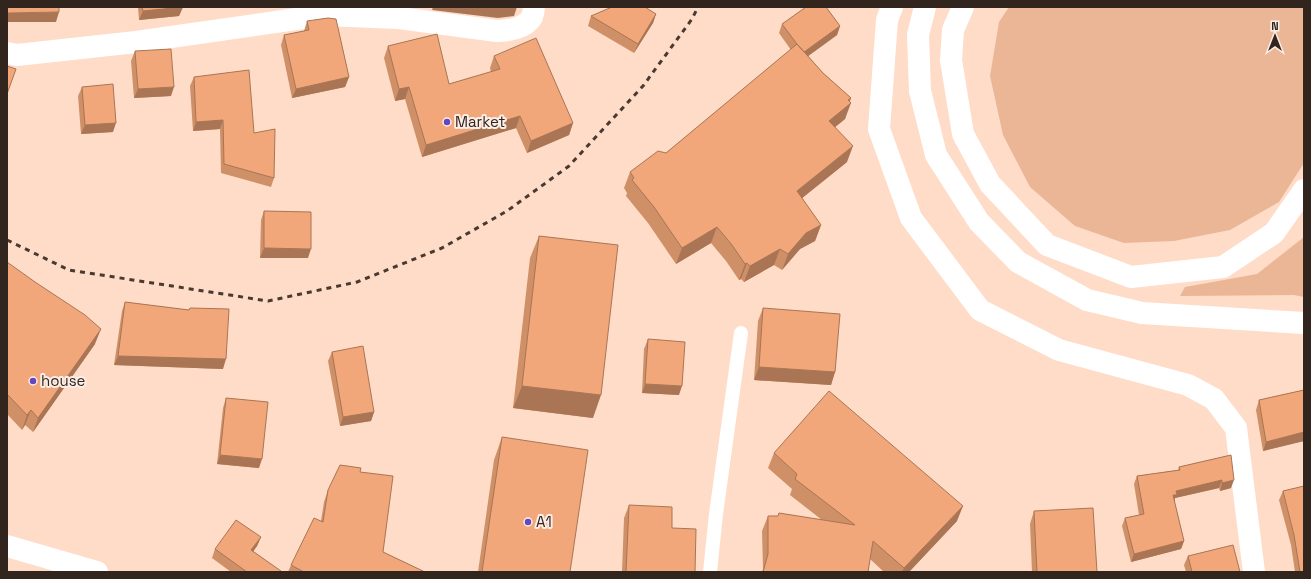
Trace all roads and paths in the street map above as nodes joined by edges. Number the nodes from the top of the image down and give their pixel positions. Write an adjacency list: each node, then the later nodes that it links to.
1 (534, 7): 5 (main road)
2 (892, 7): 12 (main road)
3 (925, 7): 7 (main road)
4 (963, 7): 6 (main road)
5 (7, 53)
6 (1304, 190)
7 (1304, 323)
8 (741, 333): 11 (lane)
9 (9, 546): 10 (main road)
10 (97, 572)
11 (710, 572)
12 (1254, 572)

